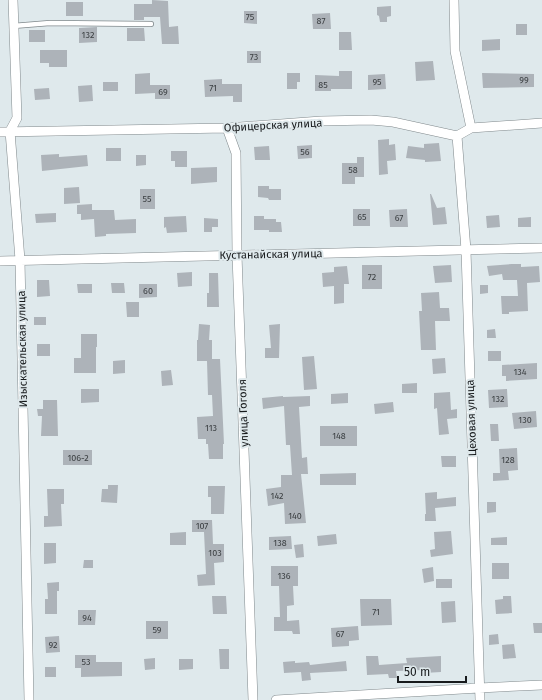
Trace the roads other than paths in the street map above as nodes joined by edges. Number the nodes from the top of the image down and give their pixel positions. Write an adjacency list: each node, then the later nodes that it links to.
1 (13, 0): 4 (street, Изыскательская улица)
2 (454, 0): 7 (street)
3 (152, 24): 4 (lane)
4 (13, 26): 8 (street, Изыскательская улица)
5 (542, 122): 7 (street)
6 (228, 128): 8 (street, Офицерская улица); 10 (street, Офицерская улица); 13 (street, улица Гоголя)
7 (471, 128): 10 (street)
8 (10, 131): 9 (street, Офицерская улица); 14 (street, Изыскательская улица)
9 (0, 132)
10 (457, 136): 12 (street, Цеховая улица)
11 (542, 248): 12 (street, Кустанайская улица)
12 (466, 250): 13 (street, Кустанайская улица); 17 (street, Цеховая улица)
13 (238, 254): 14 (street, Кустанайская улица); 19 (street, улица Гоголя)
14 (20, 260): 15 (street, Кустанайская улица); 18 (street, Изыскательская улица)
15 (0, 261)
16 (542, 685): 17 (street)
17 (479, 688): 20 (street); 21 (street, Цеховая улица)
18 (28, 700)
19 (253, 700)
20 (276, 700)
21 (480, 700)

